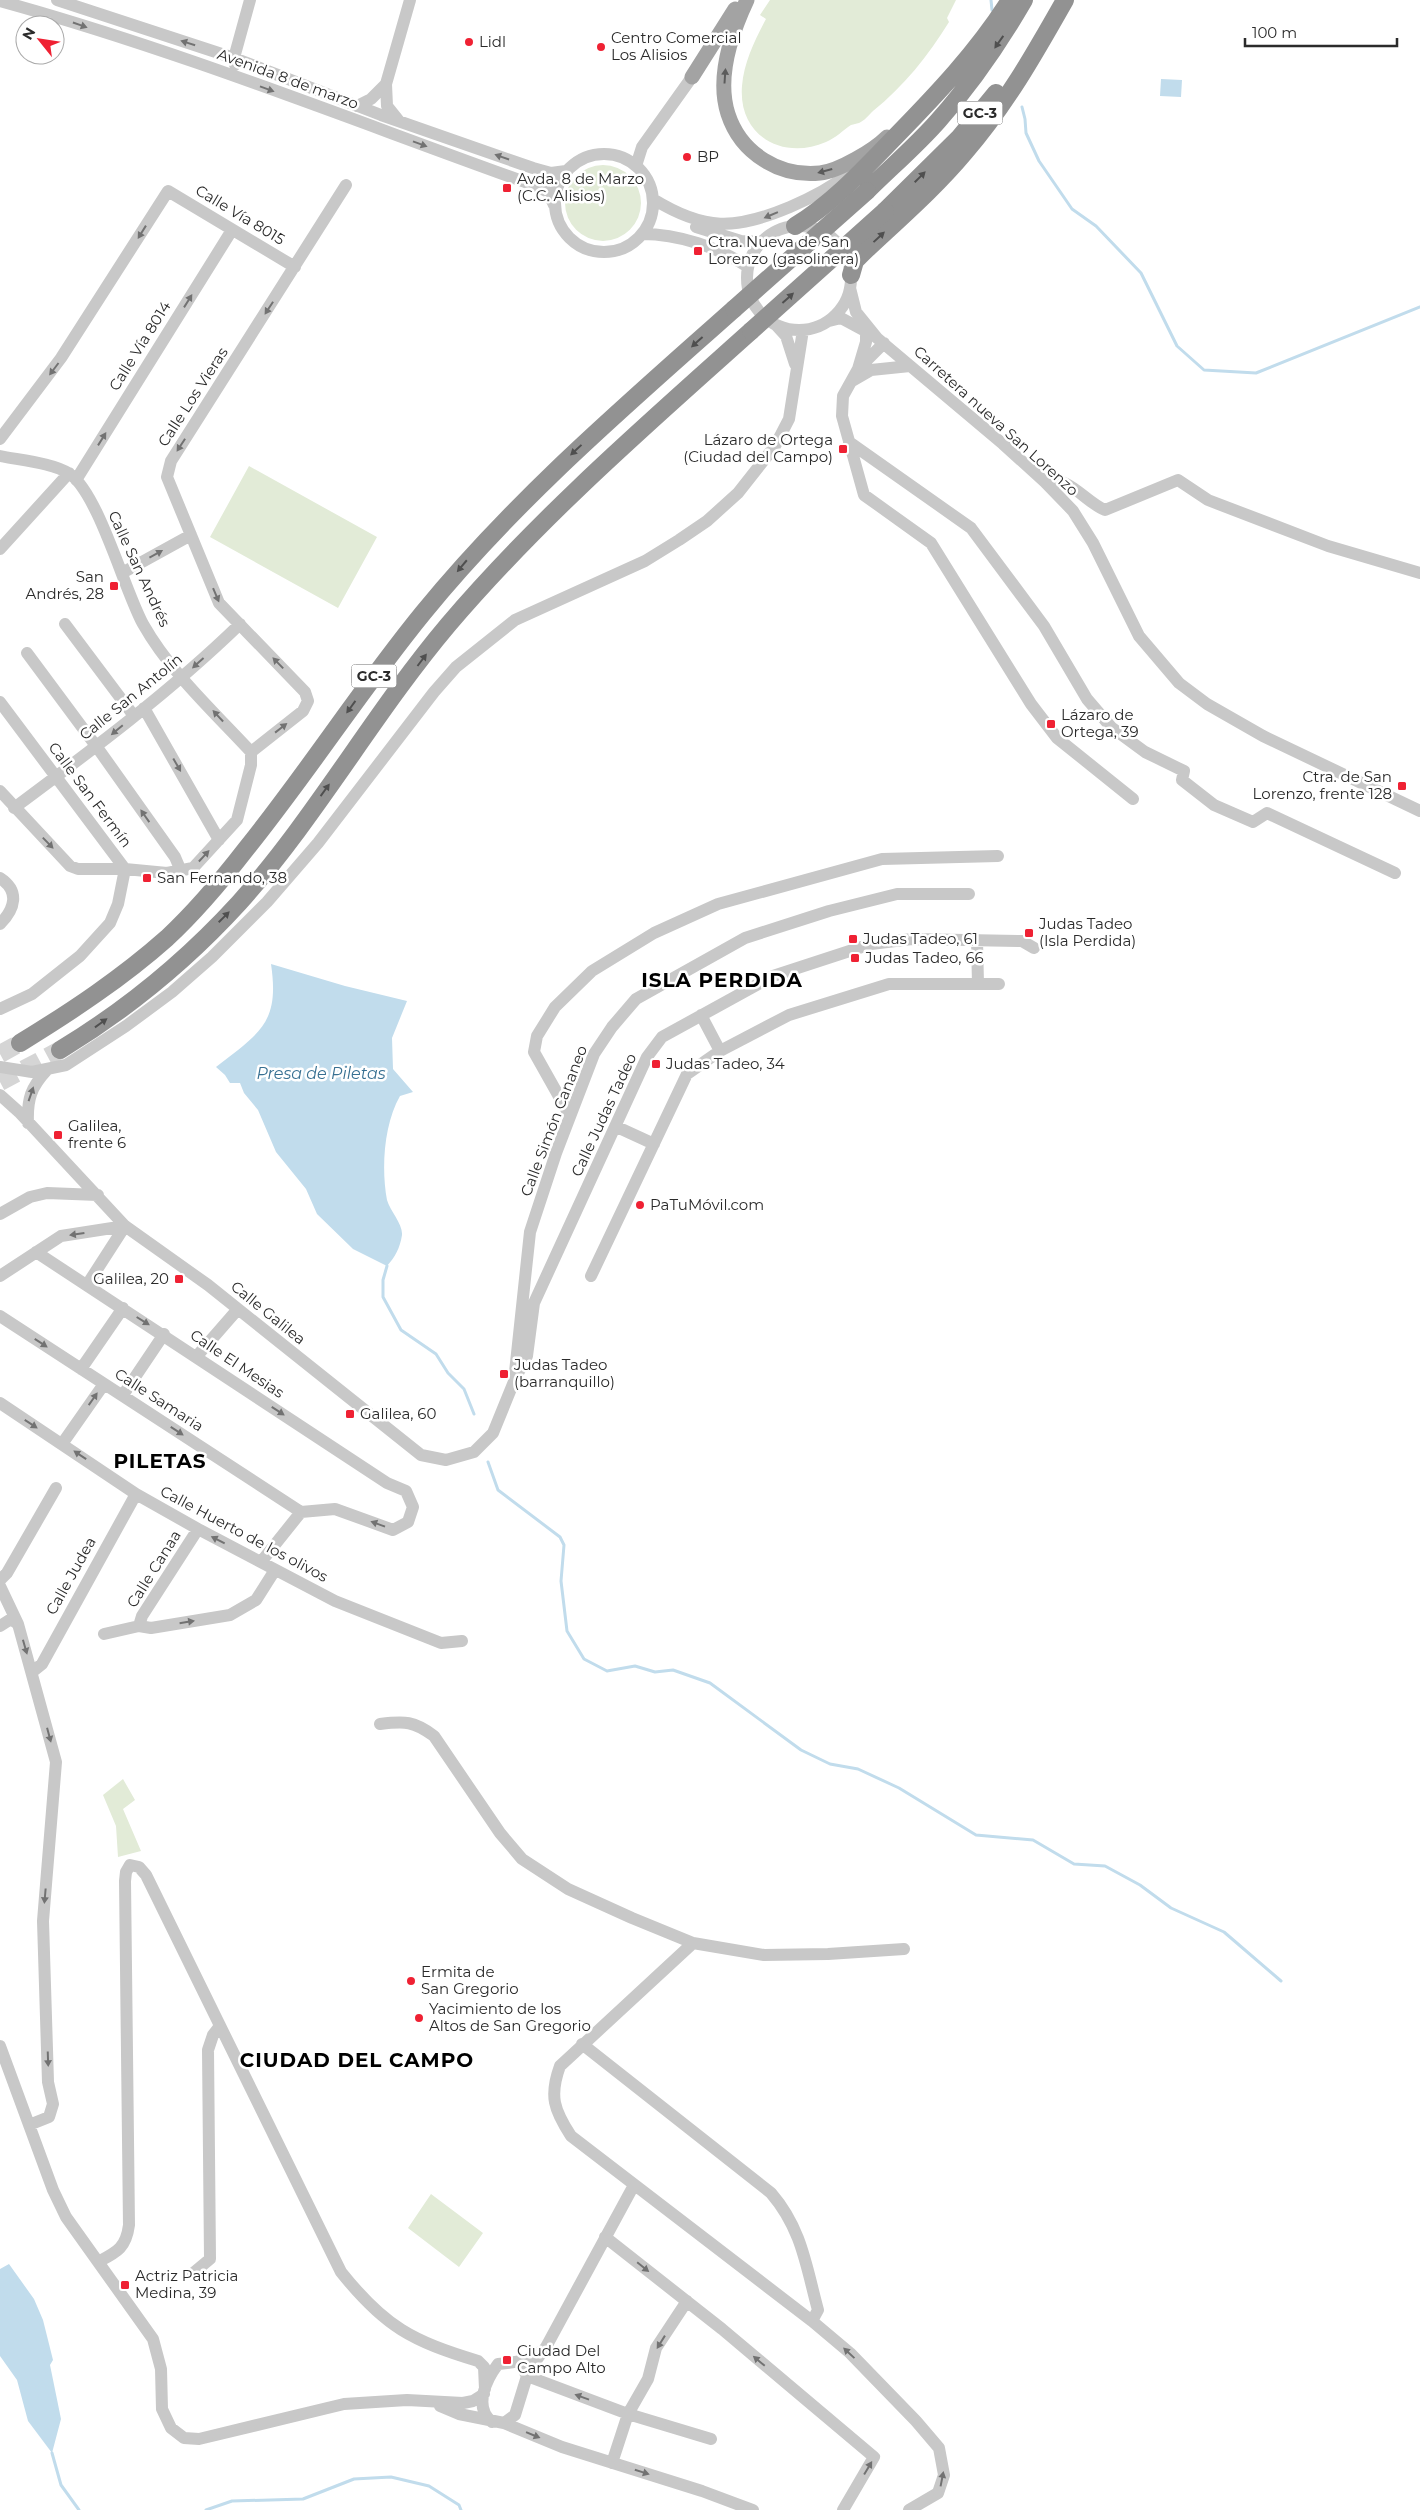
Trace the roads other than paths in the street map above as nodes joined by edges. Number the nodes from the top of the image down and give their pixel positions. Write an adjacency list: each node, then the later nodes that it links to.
1 (57, 0): 11 (street, Avenida 8 de marzo, one-way to 1)
2 (250, 0): 11 (street)
3 (410, 0): 14 (street)
4 (741, 0): 13 (main road)
5 (747, 0): 18 (main road, one-way to 5)
6 (1010, 0): 15 (highway)
7 (1024, 0): 76 (highway, GC-3, one-way to 76, bridge)
8 (1056, 0): 77 (highway, GC-3, one-way to 8, bridge)
9 (1065, 0): 32 (highway, one-way to 9)
10 (0, 2): 12 (street, Avenida 8 de marzo, one-way to 12)
11 (234, 58): 12 (street); 16 (street, Avenida 8 de marzo)
12 (236, 77): 25 (street, Avenida 8 de marzo, one-way to 25)
13 (692, 77): 19 (street)
14 (386, 84): 16 (street); 17 (street)
15 (939, 92): 18 (main road); 26 (highway)
16 (357, 106): 17 (street, Avenida 8 de marzo)
17 (399, 121): 22 (street, Avenida 8 de marzo, one-way to 17)
18 (883, 141): 24 (street, one-way to 24)
19 (642, 147): 20 (street); 21 (street)
20 (622, 157): 21 (street); 22 (street)
21 (636, 166): 24 (street)
22 (566, 171): 25 (street)
23 (346, 185): 30 (street, Calle Los Vieras)
24 (653, 201): 28 (street); 29 (street)
25 (554, 204): 28 (street)
26 (796, 226): 29 (street); 32 (street)
27 (232, 230): 30 (street, Calle Vía 8015); 40 (street, Calle Vía 8015, one-way to 40); 43 (street, Calle Vía 8014, one-way to 27)
28 (642, 234): 31 (street)
29 (762, 242): 31 (street)
30 (295, 267): 45 (street, Calle Los Vieras, one-way to 45)
31 (748, 267): 34 (street)
32 (851, 282): 33 (street); 36 (street, Carretera nueva San Lorenzo)
33 (829, 321): 35 (street); 36 (street, Carretera nueva San Lorenzo)
34 (776, 325): 35 (street); 38 (street)
35 (803, 330): 38 (street)
36 (876, 338): 37 (street, Carretera nueva San Lorenzo); 39 (street); 39 (street)
37 (910, 366): 39 (street); 44 (street, Carretera nueva San Lorenzo)
38 (796, 370): 80 (street)
39 (855, 375): 41 (street)
40 (0, 439)
41 (849, 442): 59 (street); 66 (street)
42 (0, 456): 43 (street)
43 (73, 477): 46 (street, Calle Vía 8014); 47 (street, Calle San Andrés)
44 (1045, 482): 48 (street); 61 (street, Carretera nueva San Lorenzo)
45 (191, 535): 47 (street, one-way to 45); 50 (street, Calle Los Vieras, one-way to 50)
46 (0, 549)
47 (122, 573): 52 (street, Calle San Andrés)
48 (1420, 573)
49 (65, 624): 54 (street)
50 (240, 624): 52 (street, Calle San Antolín, one-way to 52); 56 (street, Calle Los Vieras, one-way to 50)
51 (27, 653): 55 (street)
52 (182, 677): 54 (street, Calle San Antolín); 56 (street, Calle San Andrés, one-way to 52)
53 (0, 702): 57 (street, Calle San Fermín)
54 (139, 712): 55 (street, Calle San Antolín, one-way to 55); 62 (street, one-way to 62)
55 (97, 747): 57 (street, Calle San Antolín); 65 (street, one-way to 55)
56 (251, 752): 62 (street)
57 (56, 777): 60 (street, Calle San Antolín); 64 (street, Calle San Fermín)
58 (0, 791): 60 (street)
59 (1133, 799)
60 (14, 808): 64 (street, one-way to 64)
61 (1420, 811)
62 (219, 840): 65 (street, one-way to 62)
63 (998, 856): 82 (street)
64 (125, 869): 65 (street); 74 (street, Calle San Fermín)
65 (181, 871)
66 (1394, 873)
67 (0, 878): 69 (street)
68 (969, 894): 82 (street, Calle Simón Cananeo)
69 (0, 924)
70 (977, 940): 71 (street, Calle Judas Tadeo); 72 (street); 75 (street, Calle Judas Tadeo)
71 (1034, 948)
72 (978, 984): 73 (street); 78 (street)
73 (999, 984)
74 (0, 1009)
75 (701, 1015): 78 (street); 84 (street, Calle Judas Tadeo)
76 (20, 1043)
77 (60, 1050)
78 (720, 1051): 85 (street)
79 (1, 1067): 80 (street)
80 (47, 1070): 83 (street, one-way to 80)
81 (0, 1095): 83 (street, Calle Galilea)
82 (570, 1116): 99 (street, Calle Simón Cananeo)
83 (28, 1122): 86 (street, Calle Galilea)
84 (617, 1126): 85 (street); 99 (street, Calle Judas Tadeo)
85 (654, 1144): 91 (street)
86 (98, 1195): 87 (street); 88 (street, Calle Galilea)
87 (0, 1214)
88 (125, 1226): 89 (street, one-way to 89); 92 (street); 94 (street, Calle Galilea)
89 (36, 1252): 90 (street); 92 (street, Calle El Mesias)
90 (0, 1276)
91 (591, 1276)
92 (87, 1285): 93 (street, Calle El Mesias)
93 (123, 1308): 96 (street, Calle El Mesias, one-way to 96); 98 (street)
94 (238, 1309): 97 (street); 99 (street, Calle Galilea)
95 (0, 1316): 98 (street, Calle Samaria, one-way to 98)
96 (164, 1334): 97 (street, Calle El Mesias); 101 (street)
97 (196, 1356): 106 (street, Calle El Mesias, one-way to 106)
98 (81, 1369): 100 (street, Calle Samaria)
99 (515, 1379)
100 (104, 1384): 101 (street, Calle Samaria); 103 (street, one-way to 100)
101 (123, 1396): 106 (street, Calle Samaria, one-way to 106)
102 (0, 1403): 103 (street, Calle Huerto de los olivos, one-way to 103)
103 (62, 1444): 105 (street, Calle Huerto de los olivos, one-way to 103)
104 (56, 1488): 110 (street)
105 (136, 1494): 107 (street, Calle Huerto de los olivos); 117 (street, Calle Judea)
106 (301, 1512): 108 (street)
107 (198, 1530): 108 (street, Calle Huerto de los olivos, one-way to 107); 114 (street, Calle Canaa)
108 (262, 1562): 109 (street, Calle Huerto de los olivos)
109 (275, 1570): 114 (street, one-way to 109); 116 (street, Calle Huerto de los olivos)
110 (0, 1580)
111 (0, 1586): 112 (street)
112 (18, 1624): 113 (street); 117 (street, one-way to 117)
113 (0, 1626)
114 (139, 1626): 115 (street)
115 (104, 1634)
116 (462, 1641)
117 (32, 1672): 124 (street, one-way to 124)
118 (380, 1724): 119 (street)
119 (694, 1943): 120 (street); 122 (street)
120 (904, 1949)
121 (220, 2026): 127 (street); 128 (street); 132 (street)
122 (582, 2044): 125 (street); 130 (street)
123 (0, 2046): 124 (street)
124 (29, 2125): 127 (street)
125 (634, 2185): 126 (street); 130 (street)
126 (605, 2237): 129 (street, one-way to 129); 131 (street)
127 (98, 2262): 136 (street)
128 (192, 2274)
129 (687, 2301): 137 (street, one-way to 137); 142 (street, one-way to 129)
130 (812, 2322): 143 (street, one-way to 130)
131 (546, 2347): 133 (street); 134 (street)
132 (461, 2356): 133 (street); 135 (street)
133 (507, 2363): 134 (street); 135 (street)
134 (527, 2375): 137 (street, one-way to 134); 138 (street)
135 (484, 2392): 136 (street); 138 (street)
136 (434, 2403): 138 (street)
137 (628, 2414): 139 (street); 140 (street)
138 (498, 2422): 140 (street, one-way to 140)
139 (711, 2439)
140 (612, 2463): 141 (street, one-way to 141)
141 (753, 2510)
142 (843, 2510)
143 (909, 2510)

